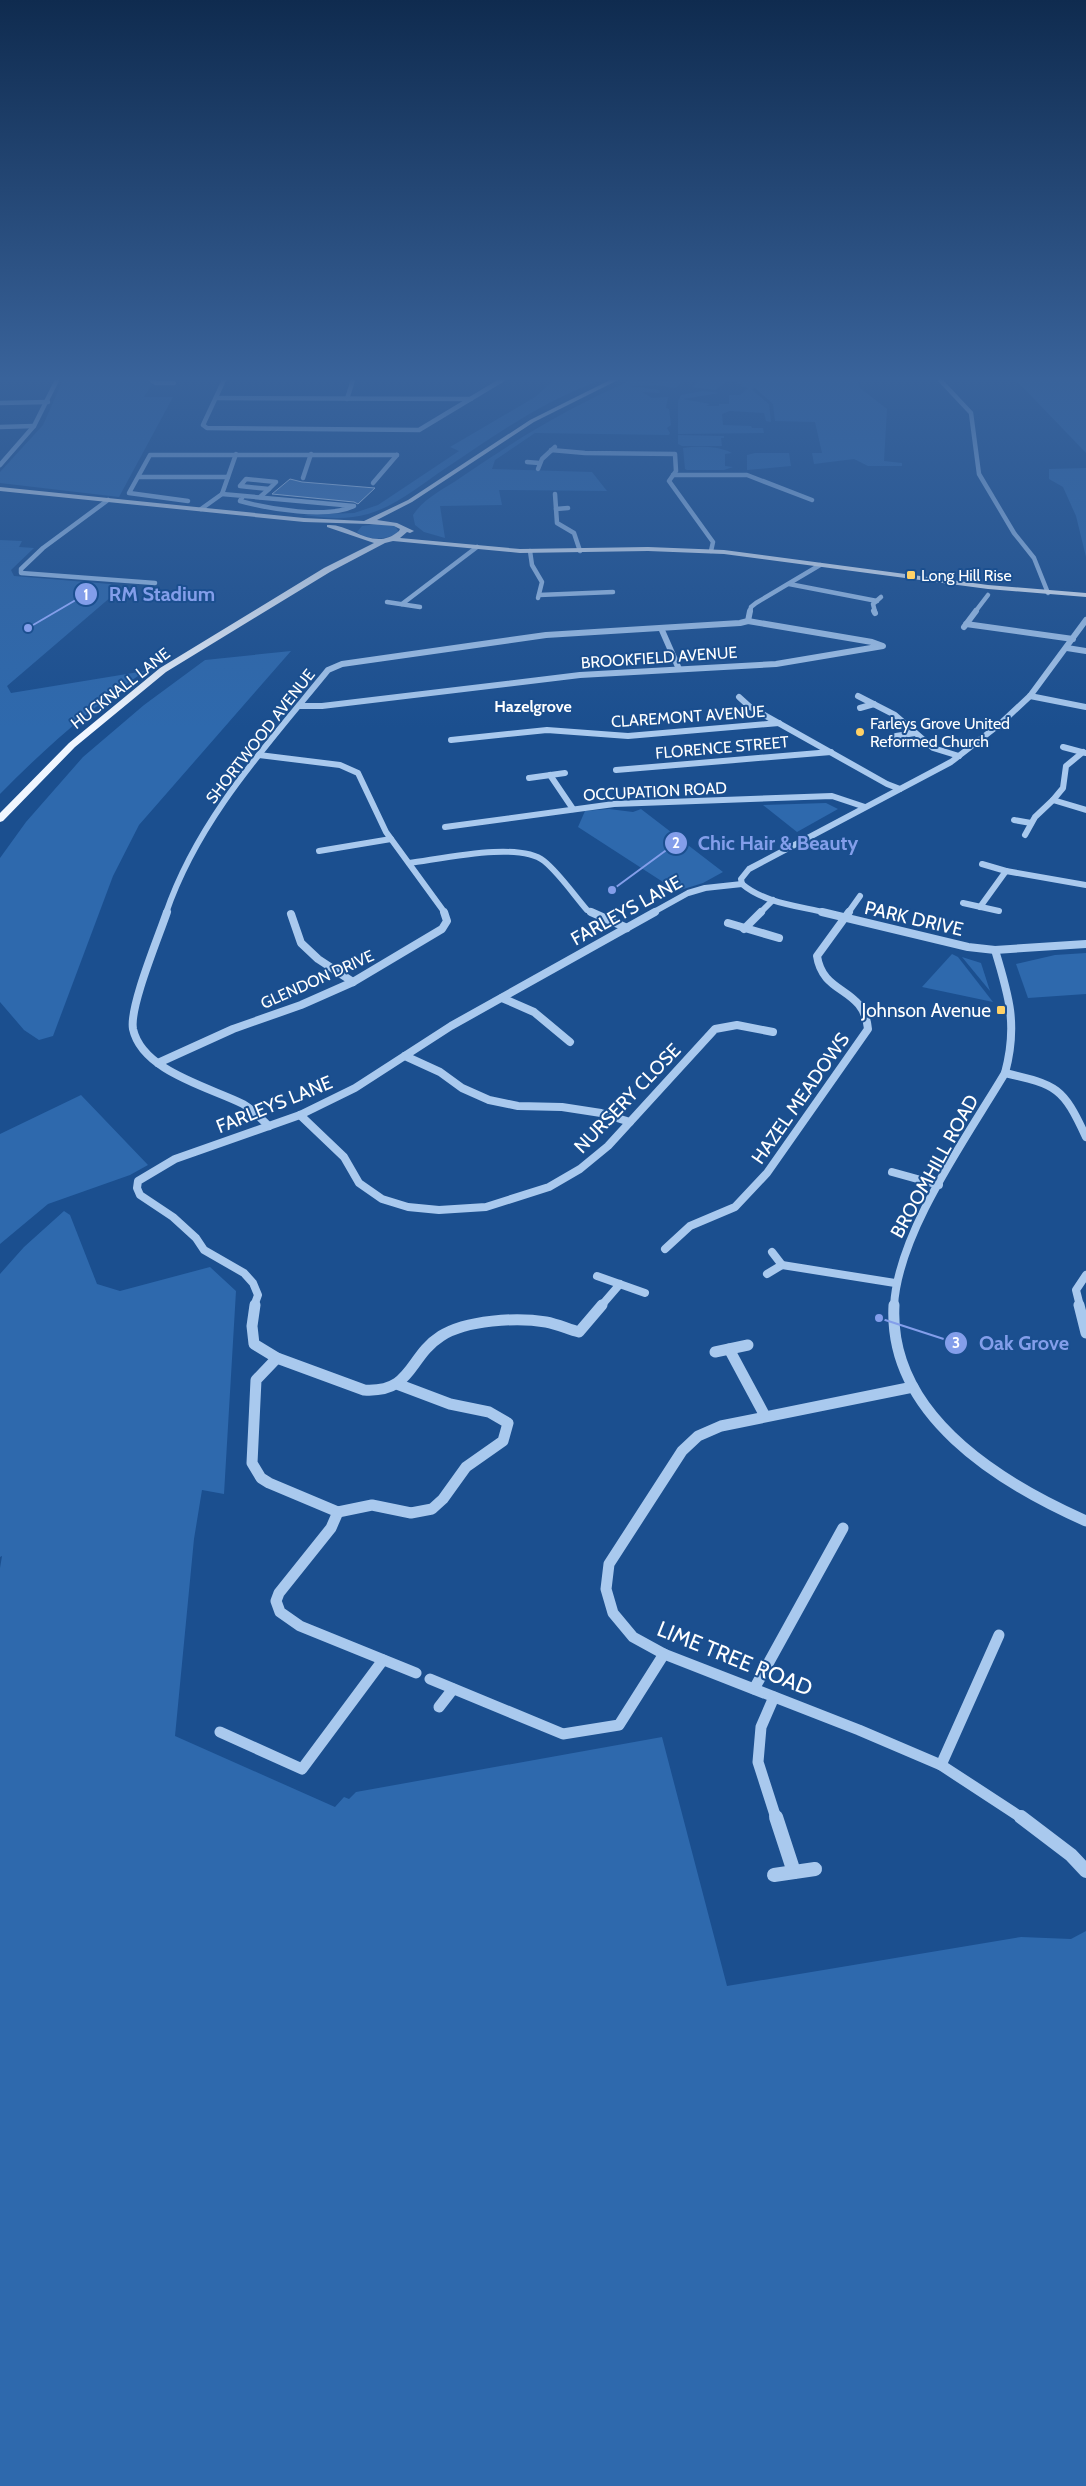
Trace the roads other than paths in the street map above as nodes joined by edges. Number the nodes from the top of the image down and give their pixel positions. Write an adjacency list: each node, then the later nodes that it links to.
1 (69, 496): 11 (main road)
2 (151, 496): 13 (street)
3 (219, 496): 17 (street)
4 (244, 496): 10 (street); 10 (street)
5 (419, 496): 14 (main road)
6 (555, 496): 15 (street)
7 (680, 496): 27 (street)
8 (802, 496): 12 (street)
9 (992, 496): 36 (street)
10 (260, 497)
11 (108, 500): 17 (main road); 30 (street)
12 (812, 500)
13 (188, 501)
14 (410, 502): 19 (main road); 20 (main road)
15 (556, 508): 16 (street); 26 (street)
16 (568, 508)
17 (201, 509): 18 (main road)
18 (304, 520): 20 (main road); 21 (main road)
19 (402, 522): 20 (main road); 22 (main road, HUCKNALL LANE); 23 (main road)
20 (365, 523): 21 (main road)
21 (350, 534): 22 (main road); 29 (main road, HUCKNALL LANE)
22 (388, 540): 23 (main road); 29 (main road, HUCKNALL LANE)
23 (448, 543): 24 (main road)
24 (477, 547): 25 (main road); 41 (street)
25 (530, 551): 26 (main road); 35 (street)
26 (580, 551): 27 (main road)
27 (710, 551): 28 (main road)
28 (820, 565): 33 (street); 36 (main road)
29 (327, 570): 76 (main road, HUCKNALL LANE)
30 (21, 573): 31 (street)
31 (136, 581): 32 (street); 34 (street)
32 (155, 582)
33 (789, 584): 39 (street); 45 (street)
34 (128, 589)
35 (613, 592)
36 (1048, 593): 38 (main road)
37 (988, 595): 47 (street)
38 (1086, 595)
39 (879, 599): 43 (street)
40 (387, 602): 41 (street)
41 (402, 604): 42 (street)
42 (420, 607)
43 (875, 613)
44 (1086, 620): 47 (street)
45 (748, 621): 46 (street, SHORTWOOD AVENUE); 50 (street, BROOKFIELD AVENUE)
46 (662, 628): 50 (street); 55 (street, SHORTWOOD AVENUE)
47 (1073, 639): 48 (street)
48 (1068, 648): 49 (street); 52 (street)
49 (1086, 651)
50 (679, 669): 55 (street, BROOKFIELD AVENUE)
51 (858, 696): 54 (street)
52 (1030, 696): 56 (street); 66 (street)
53 (738, 697): 58 (street)
54 (874, 704): 57 (street); 59 (street)
55 (299, 706): 65 (street, SHORTWOOD AVENUE)
56 (1086, 707)
57 (860, 708)
58 (779, 723): 61 (street, CLAREMONT AVENUE); 63 (street)
59 (915, 733): 60 (street); 66 (street)
60 (896, 736)
61 (451, 740)
62 (1063, 747): 64 (street)
63 (831, 752): 67 (street, FLORENCE STREET); 71 (street)
64 (1084, 753): 72 (street)
65 (259, 755): 81 (street, GLENDON DRIVE); 106 (street, SHORTWOOD AVENUE)
66 (959, 756): 71 (street)
67 (616, 770)
68 (565, 773): 69 (street)
69 (550, 775): 70 (street); 74 (street)
70 (529, 778)
71 (900, 788): 73 (street)
72 (1052, 800): 75 (street); 78 (street)
73 (865, 807): 74 (street, OCCUPATION ROAD); 86 (street)
74 (573, 809): 79 (street, OCCUPATION ROAD)
75 (1086, 810)
76 (0, 819)
77 (1014, 820): 78 (street)
78 (1031, 823): 80 (street)
79 (445, 827)
80 (1025, 835)
81 (391, 839): 82 (street); 83 (street, GLENDON DRIVE)
82 (319, 851)
83 (409, 863): 96 (street); 101 (street, GLENDON DRIVE)
84 (982, 864): 85 (street)
85 (1006, 872): 87 (street); 91 (street)
86 (742, 884): 89 (street, PARK DRIVE); 96 (street, FARLEYS LANE)
87 (1086, 885)
88 (860, 896): 94 (street, HAZEL MEADOWS)
89 (772, 900): 94 (street, PARK DRIVE); 97 (street)
90 (963, 903): 91 (street)
91 (980, 907): 92 (street)
92 (999, 911)
93 (291, 914): 101 (street)
94 (845, 918): 100 (street, PARK DRIVE); 114 (street, HAZEL MEADOWS)
95 (728, 923): 97 (street)
96 (627, 928): 102 (street, FARLEYS LANE)
97 (744, 929): 98 (street)
98 (779, 938)
99 (1086, 944): 100 (street, PARK DRIVE)
100 (995, 950): 107 (street, BROOMHILL ROAD)
101 (354, 982): 106 (street, GLENDON DRIVE)
102 (502, 998): 104 (street); 105 (street, FARLEYS LANE)
103 (773, 1032): 109 (street, NURSERY CLOSE)
104 (570, 1042)
105 (405, 1056): 108 (street, FARLEYS LANE); 109 (street)
106 (158, 1063): 110 (street, SHORTWOOD AVENUE)
107 (1005, 1073): 111 (street); 113 (street, BROOMHILL ROAD)
108 (300, 1115): 109 (street, NURSERY CLOSE); 110 (street, FARLEYS LANE)
109 (630, 1122)
110 (269, 1126): 127 (street, FARLEYS LANE)
111 (1086, 1137)
112 (892, 1172): 113 (street)
113 (938, 1185): 120 (street, BROOMHILL ROAD)
114 (665, 1249)
115 (772, 1252): 116 (street)
116 (782, 1265): 117 (street); 120 (street)
117 (767, 1274)
118 (1086, 1275): 123 (street)
119 (597, 1276): 121 (street)
120 (895, 1283): 129 (street, BROOMHILL ROAD)
121 (620, 1284): 122 (street); 128 (street)
122 (645, 1293)
123 (1086, 1333)
124 (748, 1345): 125 (street)
125 (729, 1349): 126 (street); 130 (street)
126 (716, 1352)
127 (277, 1358): 128 (street); 131 (street)
128 (398, 1384): 131 (street)
129 (913, 1387): 130 (street, LIME TREE ROAD); 132 (street, BROOMHILL ROAD)
130 (765, 1416): 135 (street, LIME TREE ROAD)
131 (338, 1512): 136 (street)
132 (1086, 1521)
133 (842, 1528): 140 (street)
134 (999, 1635): 144 (street)
135 (664, 1654): 139 (street); 140 (street, LIME TREE ROAD)
136 (383, 1660): 137 (street); 143 (street)
137 (416, 1673)
138 (430, 1680): 139 (street)
139 (453, 1689): 142 (street)
140 (754, 1689): 141 (street, LIME TREE ROAD)
141 (774, 1697): 144 (street, LIME TREE ROAD); 147 (street)
142 (440, 1707)
143 (220, 1732)
144 (941, 1765): 146 (street, LIME TREE ROAD)
145 (815, 1869): 147 (street)
146 (1086, 1871)
147 (794, 1872): 148 (street)
148 (774, 1875)

